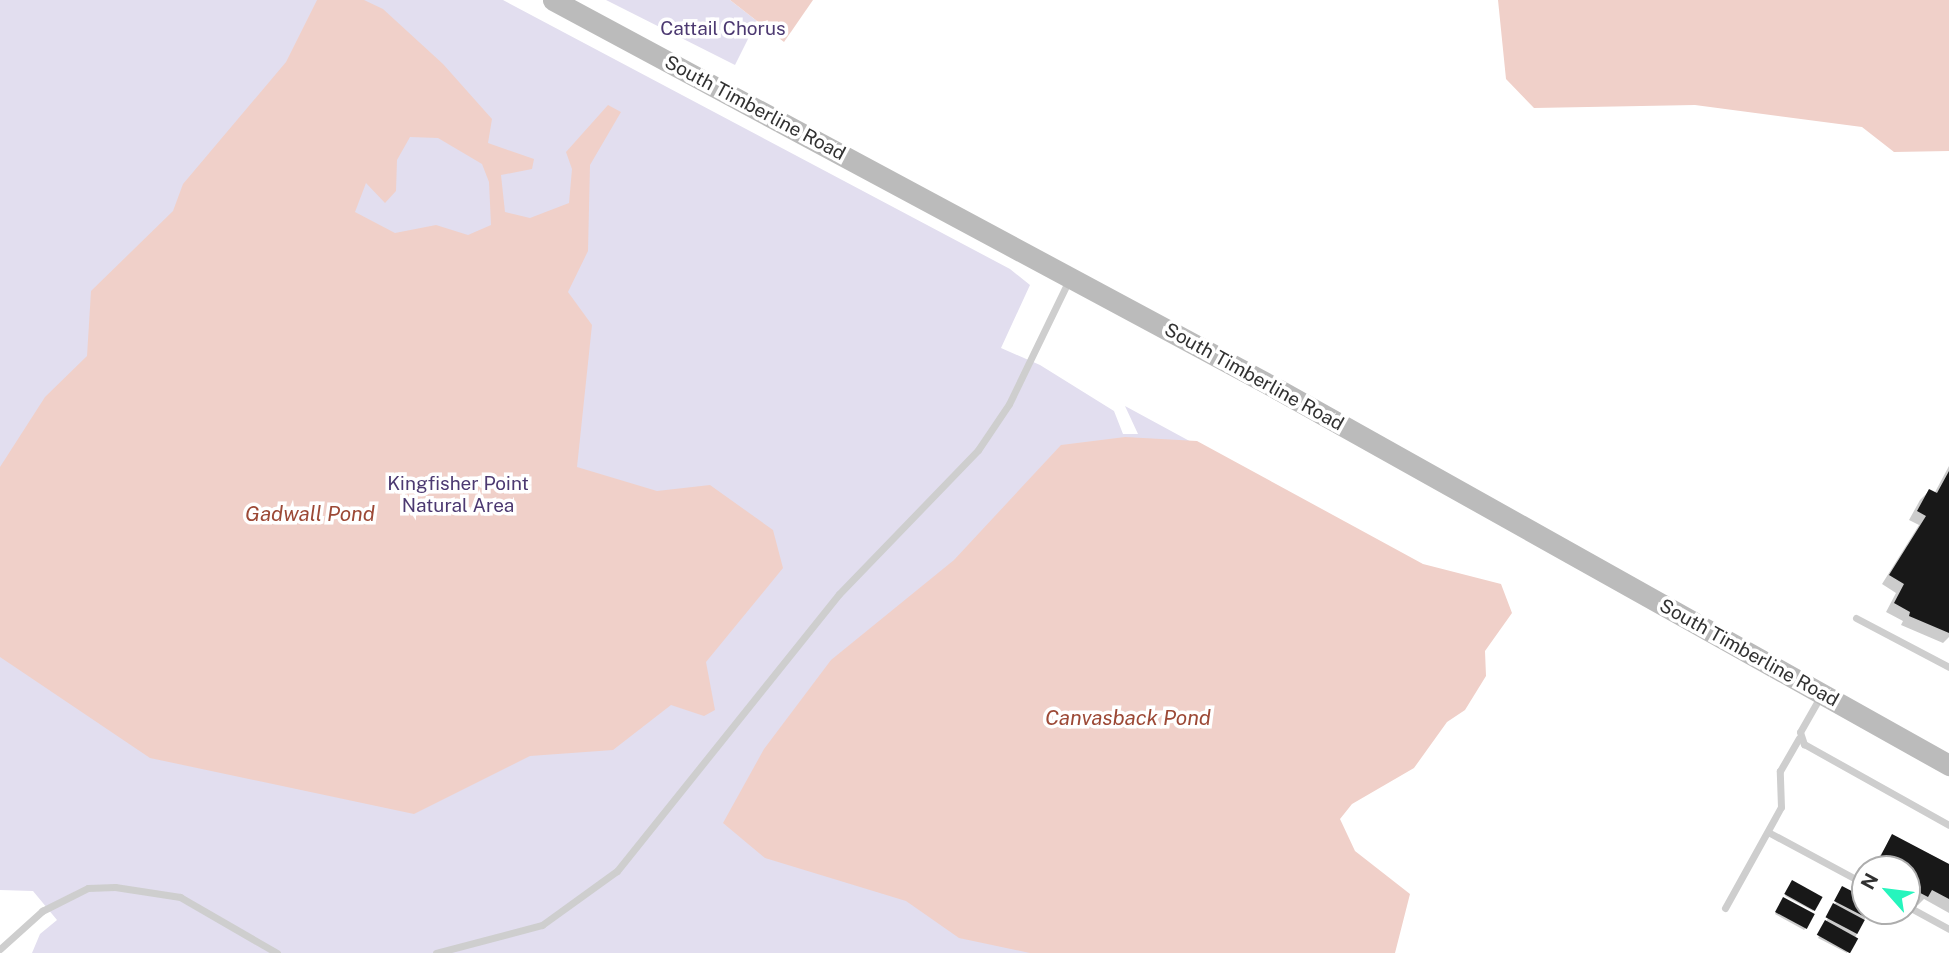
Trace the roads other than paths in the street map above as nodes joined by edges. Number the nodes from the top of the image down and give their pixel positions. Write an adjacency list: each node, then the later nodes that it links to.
1 (553, 0): 2 (main road, South Timberline Road)
2 (1071, 277): 5 (main road, South Timberline Road); 16 (lane)
3 (1856, 618): 4 (lane)
4 (1949, 667)
5 (1822, 694): 6 (lane); 7 (main road, South Timberline Road)
6 (1799, 738): 8 (lane); 9 (lane)
7 (1949, 765)
8 (1949, 825)
9 (1768, 832): 10 (lane); 11 (lane)
10 (1851, 876)
11 (1725, 908)
12 (1921, 914): 13 (lane)
13 (1949, 929)
14 (0, 949): 15 (lane)
15 (277, 953)
16 (436, 953)

